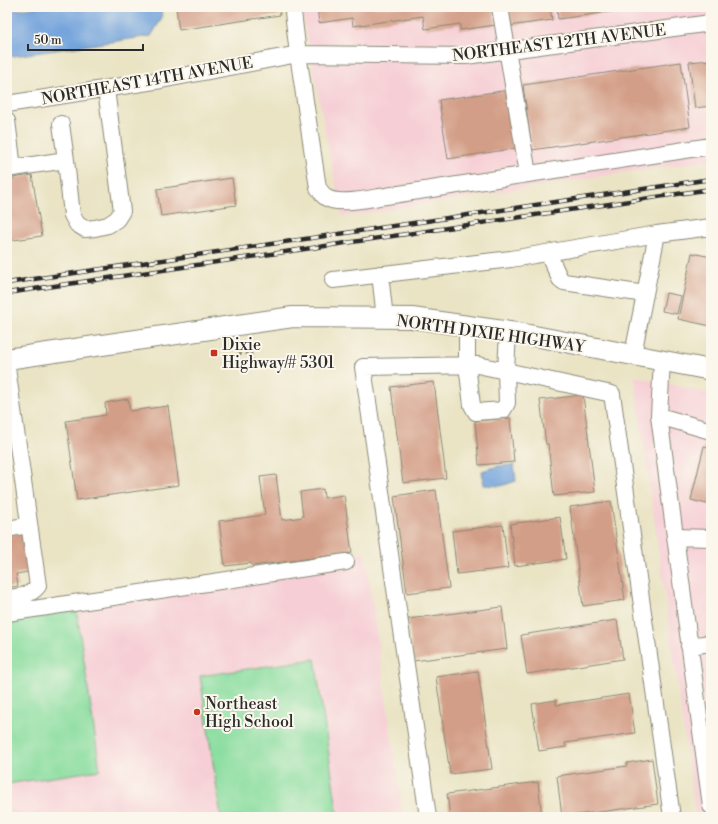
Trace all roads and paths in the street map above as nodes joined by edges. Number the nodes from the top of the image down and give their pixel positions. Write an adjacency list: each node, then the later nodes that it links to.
1 (293, 7): 5 (street)
2 (500, 7): 4 (street)
3 (711, 23): 4 (street, NORTHEAST 12TH AVENUE)
4 (507, 50): 5 (street, NORTHEAST 12TH AVENUE); 12 (street)
5 (293, 55): 6 (street, NORTHEAST 14TH AVENUE); 12 (street)
6 (106, 89): 7 (street, NORTHEAST 14TH AVENUE); 11 (street)
7 (7, 104)
8 (7, 121): 11 (street)
9 (61, 124): 11 (street)
10 (711, 146): 12 (street)
11 (66, 160)
12 (528, 174)
13 (711, 227): 14 (street)
14 (657, 234): 15 (street); 18 (street)
15 (548, 253): 16 (street); 18 (street)
16 (380, 274): 17 (street); 19 (street)
17 (333, 280)
18 (645, 294): 23 (street)
19 (386, 318): 20 (main road, NORTH DIXIE HIGHWAY); 24 (main road, NORTH DIXIE HIGHWAY)
20 (467, 326): 21 (main road, NORTH DIXIE HIGHWAY); 26 (street)
21 (508, 332): 23 (main road, NORTH DIXIE HIGHWAY); 30 (street)
22 (239, 349): 27 (path)
23 (633, 354): 25 (main road, NORTH DIXIE HIGHWAY)
24 (7, 359)
25 (662, 360): 29 (main road, NORTH DIXIE HIGHWAY); 32 (street)
26 (467, 365): 30 (street); 30 (street); 44 (street)
27 (254, 366)
28 (7, 368): 31 (street)
29 (711, 370)
30 (506, 371): 45 (street)
31 (10, 412): 34 (street)
32 (659, 416): 33 (street); 36 (street)
33 (711, 431)
34 (29, 525): 35 (street); 39 (street)
35 (7, 529)
36 (675, 537): 37 (street); 42 (street)
37 (711, 538)
38 (346, 562): 40 (street)
39 (7, 598)
40 (7, 613)
41 (711, 643): 42 (street)
42 (689, 646): 43 (street)
43 (711, 806)
44 (428, 817)
45 (672, 817)

